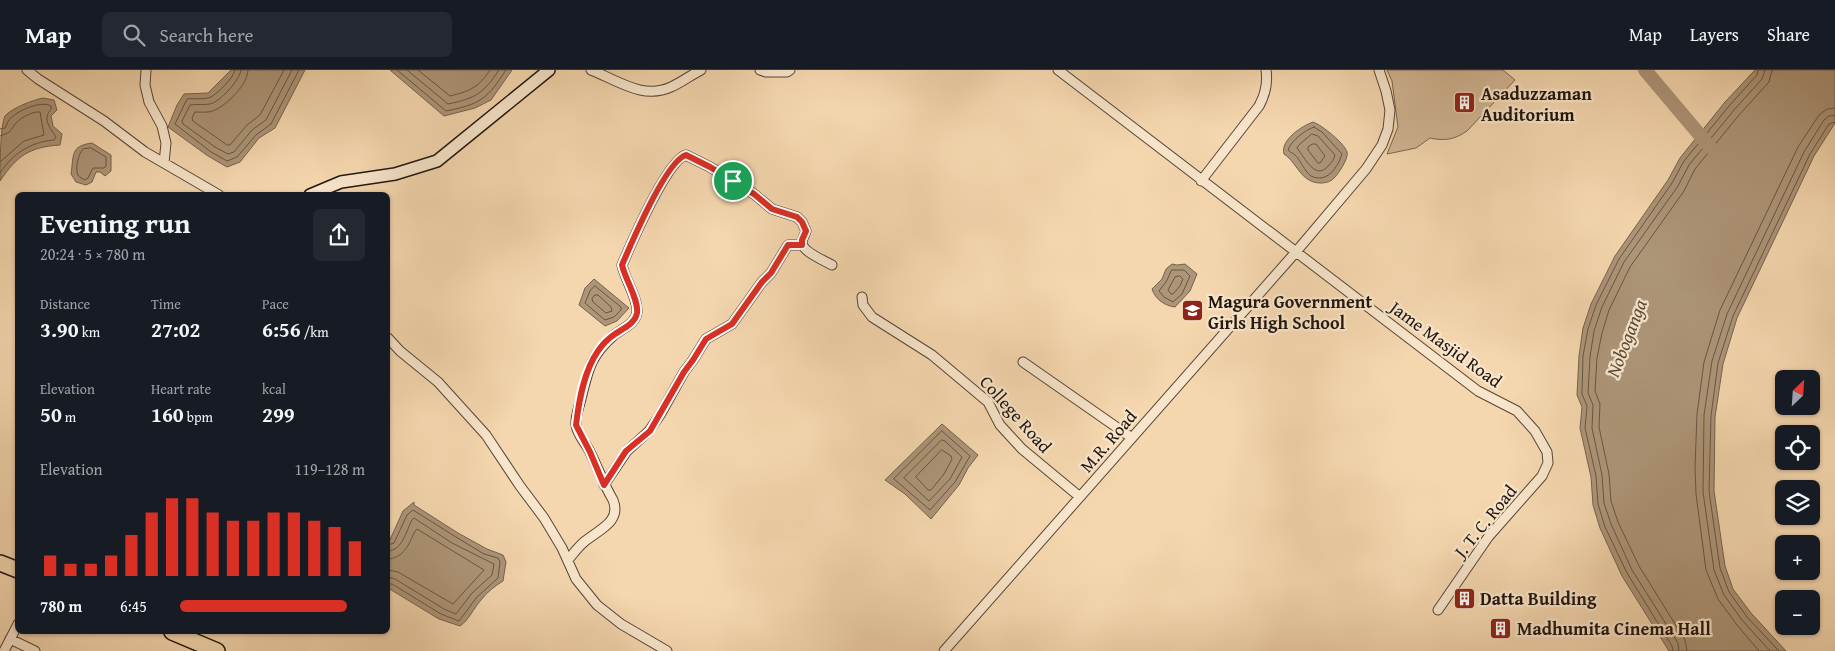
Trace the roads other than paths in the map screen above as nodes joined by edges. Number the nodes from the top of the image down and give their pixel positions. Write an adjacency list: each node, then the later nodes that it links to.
1 (27, 70): 11 (street)
2 (146, 70): 11 (street)
3 (549, 70): 14 (main road)
4 (591, 70): 10 (street)
5 (760, 70): 6 (street)
6 (790, 70)
7 (1058, 70): 12 (street, Jame Masjid Road)
8 (1266, 70): 12 (street)
9 (1379, 70): 16 (street, M.R. Road)
10 (696, 71)
11 (164, 163): 13 (street)
12 (1202, 180): 16 (street, Jame Masjid Road)
13 (214, 192)
14 (317, 192)
15 (802, 245): 17 (street); 23 (street); 23 (street)
16 (1295, 253): 21 (street, M.R. Road); 22 (street, Jame Masjid Road)
17 (832, 265)
18 (862, 296): 24 (street, College Road)
19 (390, 340): 25 (street)
20 (1023, 362): 21 (street)
21 (1132, 438): 24 (street, M.R. Road)
22 (1546, 450): 28 (street, J. T. C. Road)
23 (604, 485): 25 (street)
24 (1080, 498): 37 (street, M.R. Road)
25 (568, 560): 36 (street)
26 (0, 563): 27 (highway)
27 (15, 569)
28 (1438, 610)
29 (15, 629): 31 (street)
30 (177, 634): 32 (highway)
31 (10, 638): 33 (street); 34 (street)
32 (196, 642): 35 (highway)
33 (4, 651)
34 (35, 651)
35 (217, 651)
36 (667, 651)
37 (944, 651)

